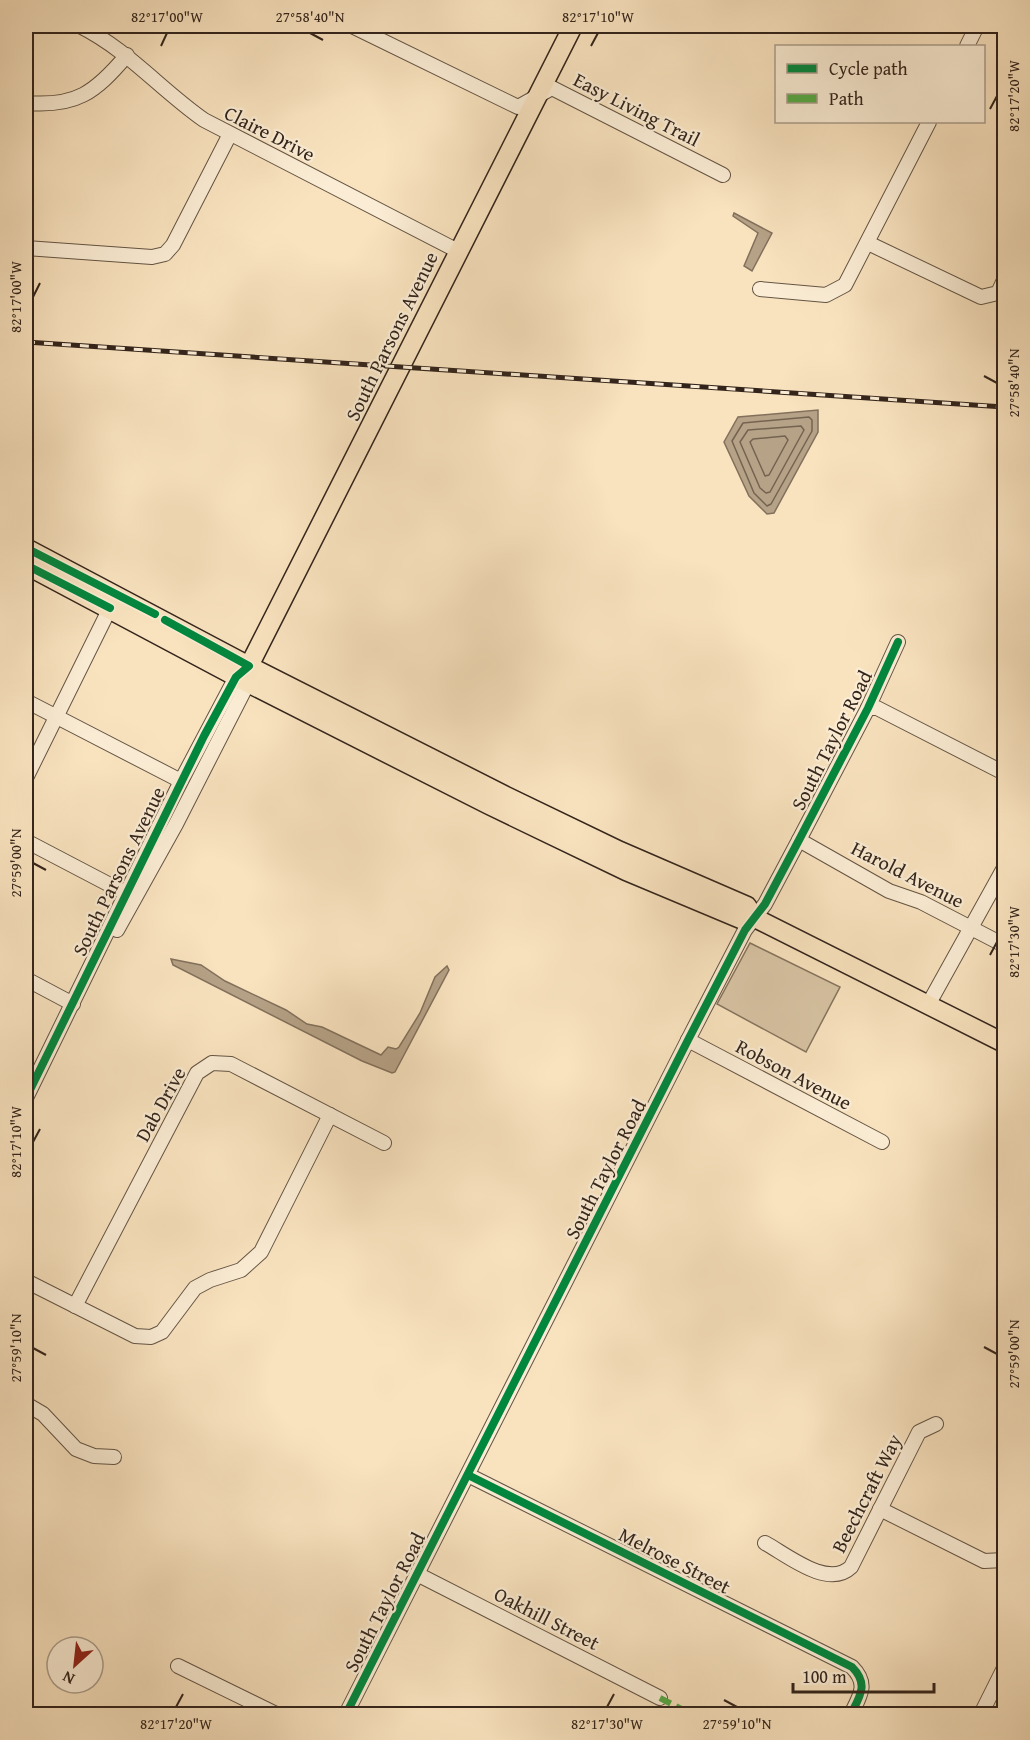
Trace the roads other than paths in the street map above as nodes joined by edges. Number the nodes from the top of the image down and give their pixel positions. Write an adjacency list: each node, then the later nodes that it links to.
1 (80, 26): 6 (street, Claire Drive)
2 (352, 26): 7 (street)
3 (573, 26): 7 (main road, South Parsons Avenue)
4 (977, 26): 5 (street)
5 (968, 45)
6 (127, 55): 8 (street); 10 (street, Claire Drive)
7 (535, 99): 11 (street, Easy Living Trail); 14 (main road, South Parsons Avenue)
8 (26, 103)
9 (928, 123): 12 (street)
10 (230, 134): 13 (street); 14 (street, Claire Drive)
11 (723, 175)
12 (868, 243): 15 (street); 16 (street)
13 (26, 248)
14 (458, 251): 21 (main road, South Parsons Avenue)
15 (1005, 280)
16 (760, 289)
17 (26, 548): 21 (main road)
18 (26, 565): 19 (main road)
19 (110, 608): 21 (main road); 24 (street)
20 (898, 642): 23 (street, South Taylor Road)
21 (244, 675): 27 (street, South Parsons Avenue); 31 (street, South Parsons Avenue); 32 (main road)
22 (26, 701): 24 (street)
23 (868, 708): 25 (street); 28 (street, South Taylor Road)
24 (58, 717): 26 (street); 27 (street)
25 (1005, 773)
26 (26, 778)
27 (181, 781): 31 (street, South Parsons Avenue)
28 (799, 840): 32 (street, South Taylor Road); 33 (street, Harold Avenue)
29 (26, 841): 31 (street)
30 (1005, 868): 33 (street)
31 (130, 895): 36 (street, South Parsons Avenue)
32 (755, 918): 37 (main road); 38 (street, South Taylor Road)
33 (973, 928): 34 (street, Harold Avenue); 37 (street)
34 (1000, 943)
35 (26, 979): 36 (street)
36 (73, 1004): 40 (street, South Parsons Avenue)
37 (928, 1005): 39 (main road)
38 (688, 1040): 42 (street, Robson Avenue); 49 (street, South Taylor Road)
39 (1005, 1043)
40 (26, 1098)
41 (330, 1115): 43 (street, Dab Drive); 45 (street); 45 (street, Dab Drive)
42 (882, 1142)
43 (384, 1143)
44 (26, 1281): 45 (street)
45 (75, 1306)
46 (26, 1404): 48 (street)
47 (936, 1424): 50 (street, Beechcraft Way)
48 (114, 1457)
49 (468, 1474): 53 (street, South Taylor Road); 59 (street, Melrose Street)
50 (880, 1509): 51 (street, Beechcraft Way); 52 (street)
51 (765, 1543)
52 (1005, 1560)
53 (417, 1574): 56 (street, Oakhill Street); 58 (street, South Taylor Road)
54 (178, 1666): 57 (street)
55 (1004, 1673): 60 (street)
56 (660, 1698)
57 (276, 1714)
58 (346, 1714)
59 (851, 1714)
60 (981, 1714)

